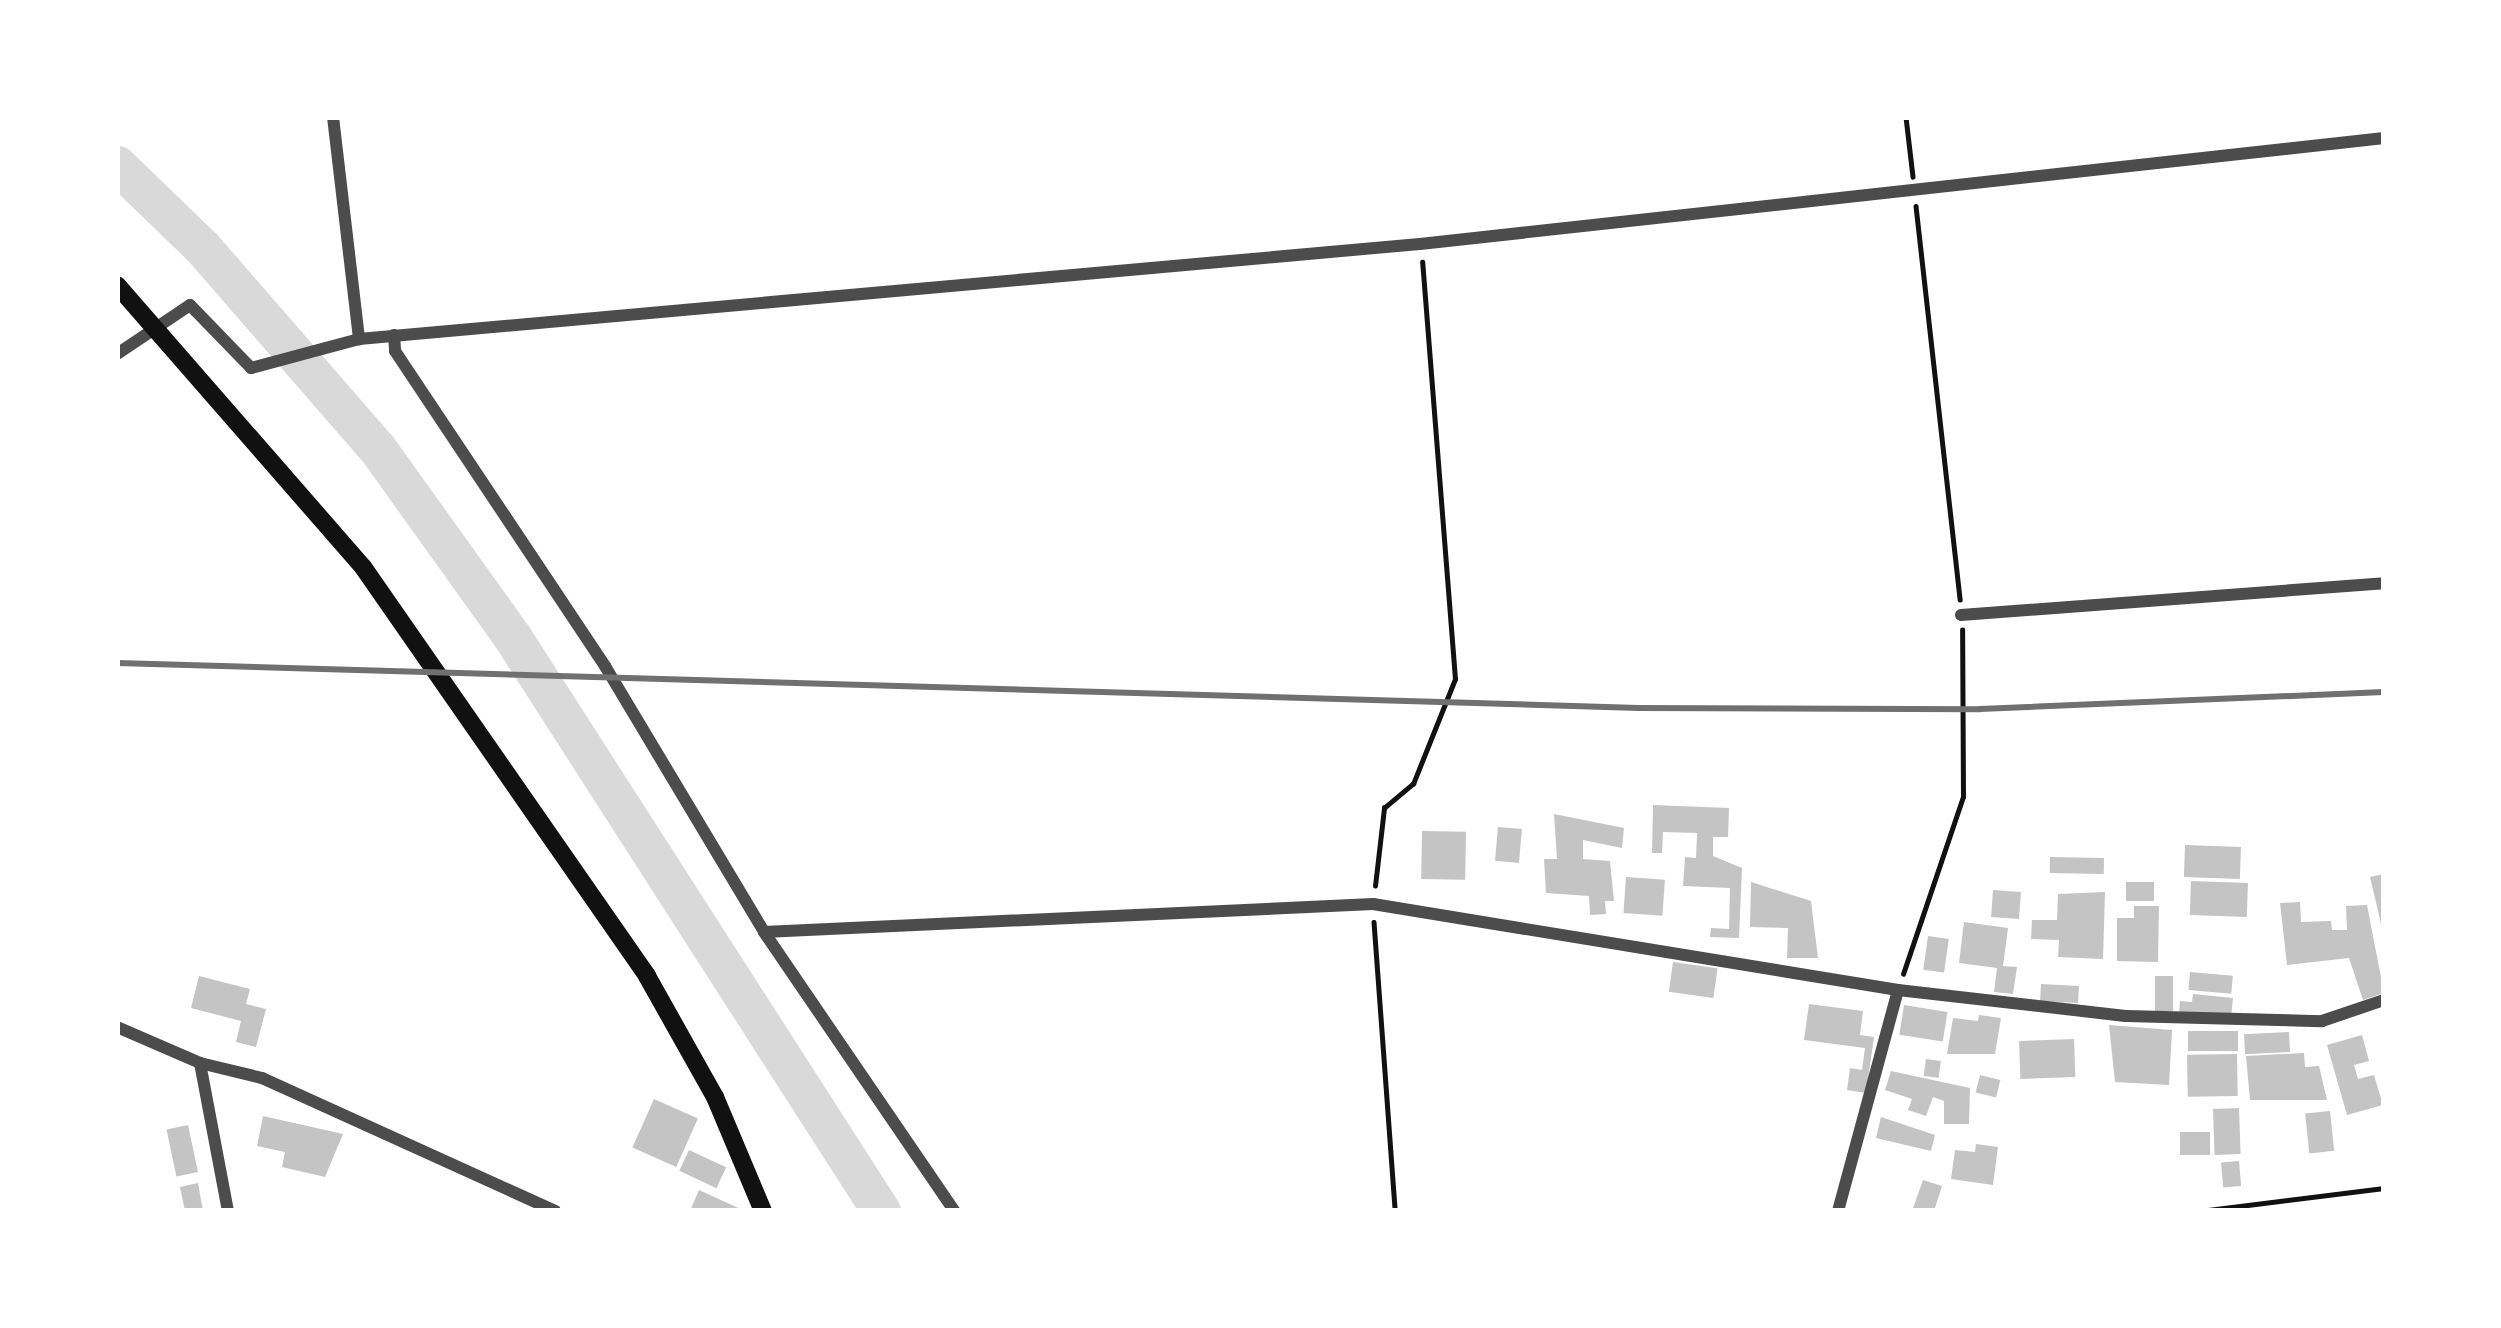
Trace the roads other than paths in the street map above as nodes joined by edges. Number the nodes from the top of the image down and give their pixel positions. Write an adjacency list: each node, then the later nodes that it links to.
1 (333, 117): 6 (street)
2 (2384, 138): 5 (street)
3 (117, 285): 4 (main road)
4 (158, 331): 6 (street); 7 (street); 17 (main road)
5 (394, 335): 6 (street); 10 (street)
6 (359, 338)
7 (117, 353)
8 (2384, 583): 9 (street)
9 (1961, 615)
10 (764, 932): 11 (street); 18 (street)
11 (1898, 990): 12 (street); 19 (street)
12 (2384, 1000)
13 (117, 1028): 14 (street)
14 (200, 1063): 15 (street); 16 (street)
15 (228, 1211)
16 (555, 1211)
17 (763, 1211)
18 (954, 1211)
19 (1838, 1211)

